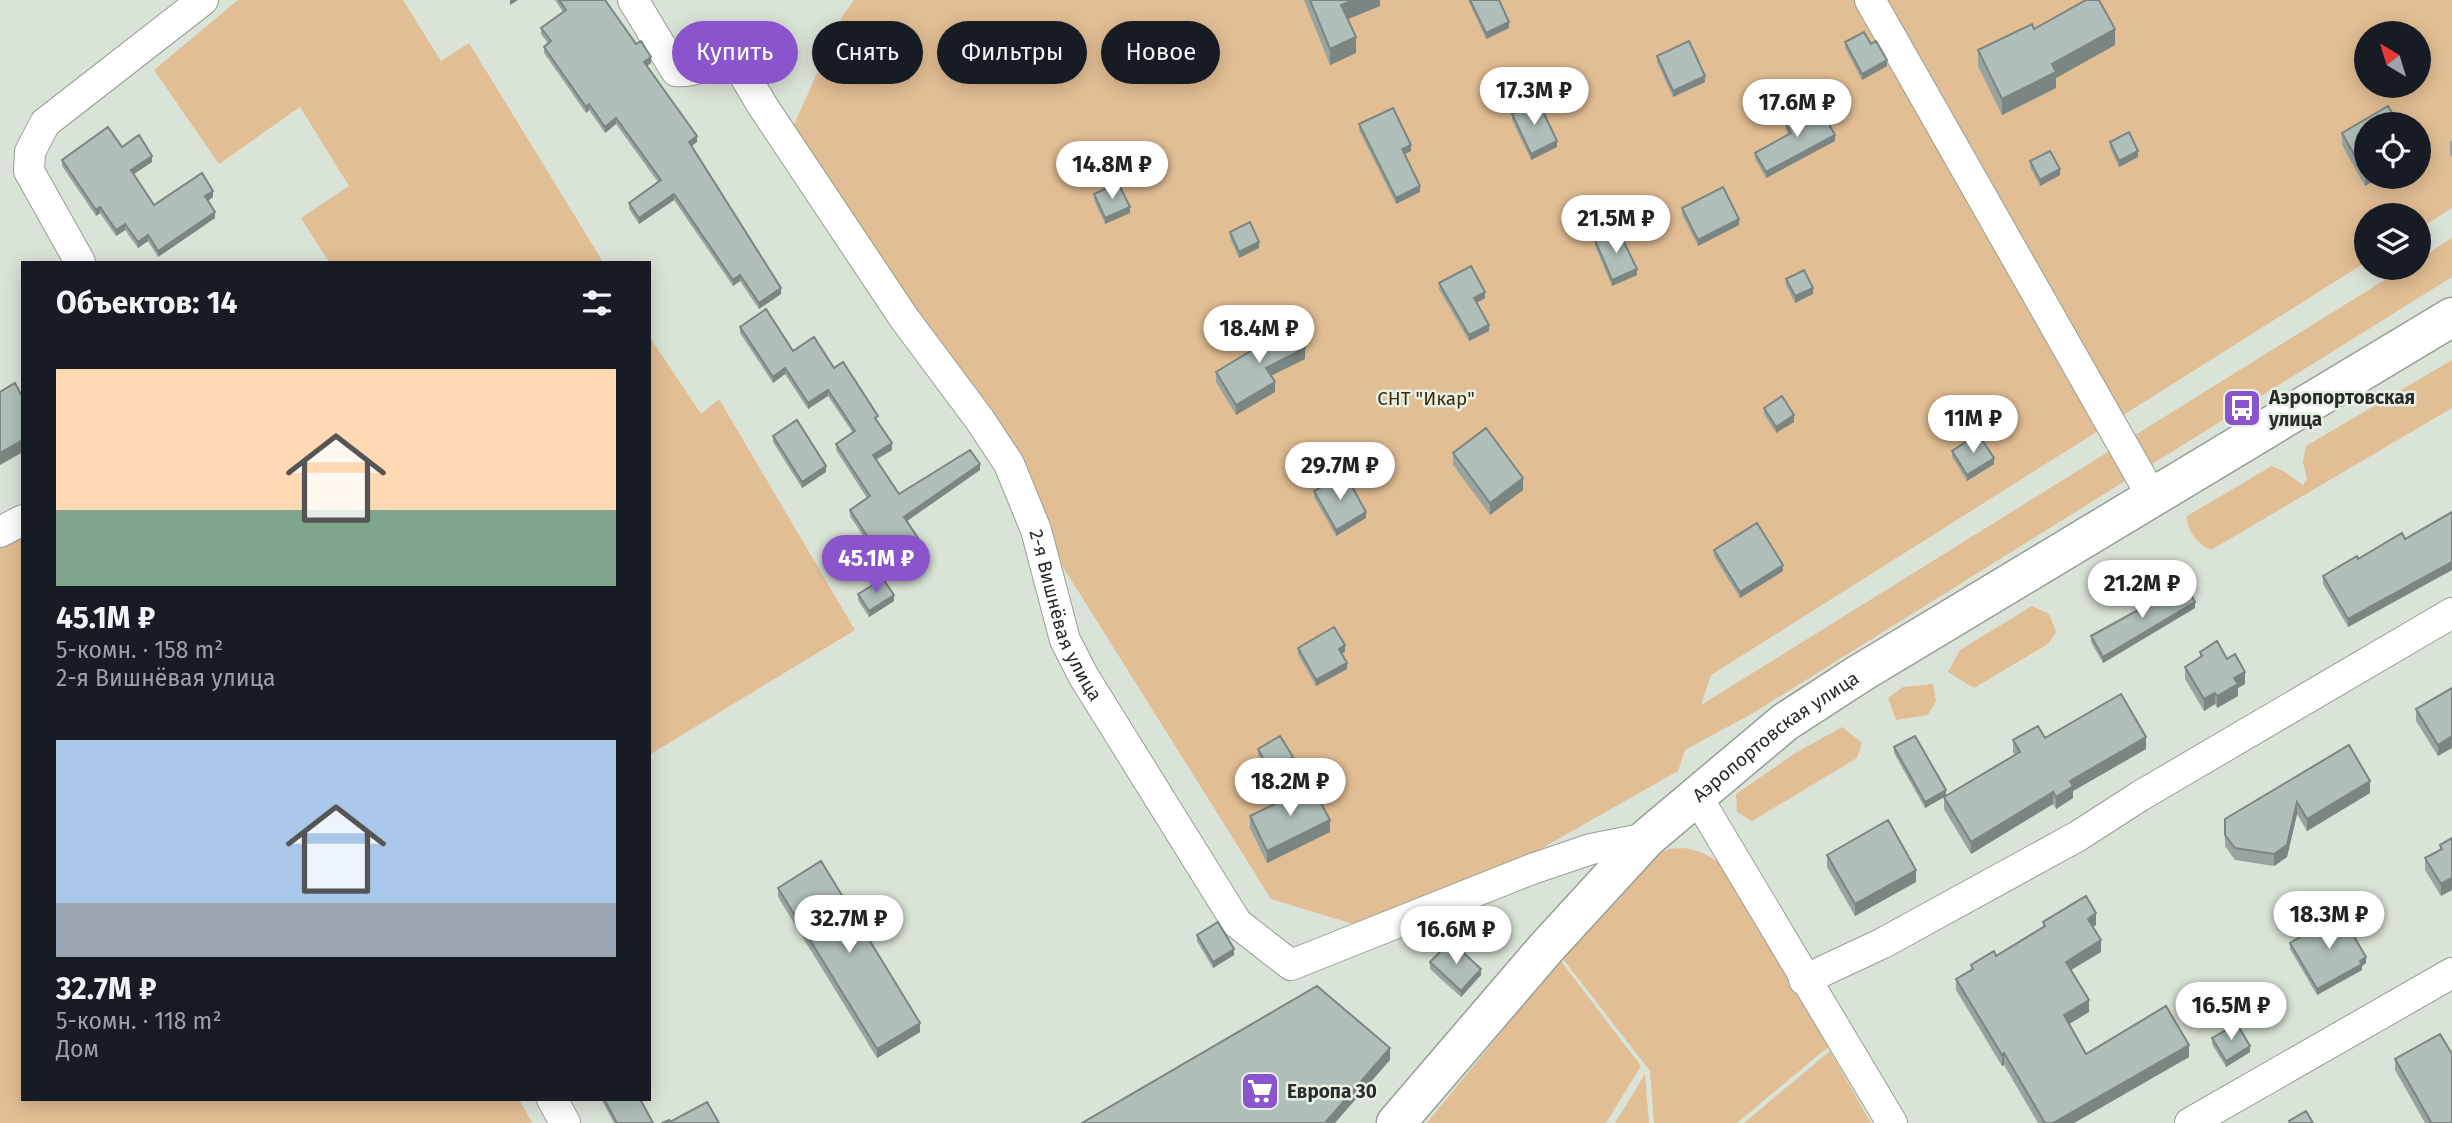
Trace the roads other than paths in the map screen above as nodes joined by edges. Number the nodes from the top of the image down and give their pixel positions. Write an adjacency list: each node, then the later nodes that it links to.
1 (203, 0): 4 (street)
2 (633, 0): 11 (street, 2-я Вишнёвая улица)
3 (1870, 0): 6 (street)
4 (79, 261)
5 (2452, 317): 6 (street, Аэропортовская улица)
6 (2153, 498): 10 (street, Аэропортовская улица)
7 (21, 521): 8 (street)
8 (0, 532)
9 (2452, 613): 13 (street)
10 (1696, 795): 11 (street, Аэропортовская улица); 13 (street)
11 (1647, 838): 16 (street, Аэропортовская улица)
12 (2452, 973): 18 (street)
13 (1804, 980): 17 (street)
14 (553, 1101): 15 (street)
15 (565, 1123)
16 (1396, 1123)
17 (1892, 1123)
18 (2190, 1123)

